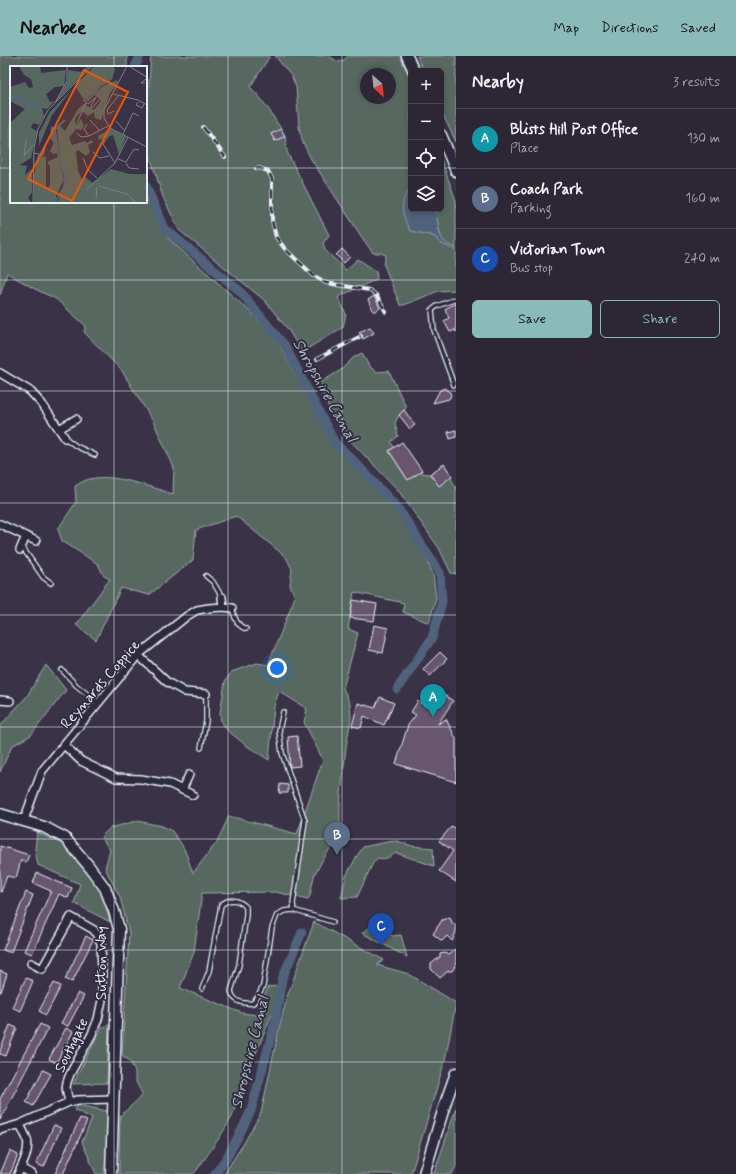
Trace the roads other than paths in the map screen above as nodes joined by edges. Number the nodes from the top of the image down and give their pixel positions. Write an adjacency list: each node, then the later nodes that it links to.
1 (407, 56): 2 (street)
2 (413, 68)
3 (443, 140): 4 (street)
4 (456, 171)
5 (456, 299): 7 (lane)
6 (0, 373): 9 (street)
7 (454, 385)
8 (76, 419): 9 (street)
9 (59, 429): 10 (street)
10 (66, 438): 11 (lane)
11 (95, 456)
12 (0, 524): 13 (street)
13 (26, 536): 14 (street); 15 (street)
14 (36, 541)
15 (21, 548): 17 (lane)
16 (206, 576): 18 (lane)
17 (51, 583)
18 (222, 597): 19 (street)
19 (223, 607): 20 (street, Reynards Coppice); 22 (street, Reynards Coppice)
20 (232, 608): 21 (lane)
21 (246, 629)
22 (138, 655): 24 (street); 27 (street, Reynards Coppice)
23 (62, 670): 27 (lane)
24 (206, 694): 30 (lane)
25 (0, 700): 26 (street)
26 (10, 702)
27 (98, 703): 29 (street, Reynards Coppice)
28 (283, 712): 36 (lane)
29 (64, 745): 32 (street); 35 (street, Reynards Coppice)
30 (201, 748)
31 (189, 775): 32 (street)
32 (182, 790): 33 (street)
33 (193, 794)
34 (0, 814): 35 (street, Sutton Way)
35 (24, 820): 41 (street, Sutton Way)
36 (294, 910): 37 (lane); 39 (lane)
37 (333, 922)
38 (31, 963): 42 (street, Southgate)
39 (202, 989)
40 (456, 1073): 48 (street)
41 (113, 1099): 42 (street); 47 (street, Sutton Way)
42 (69, 1102): 43 (street)
43 (20, 1124): 44 (street); 45 (street)
44 (0, 1130)
45 (19, 1171): 46 (street)
46 (32, 1174)
47 (111, 1174)
48 (424, 1174)

